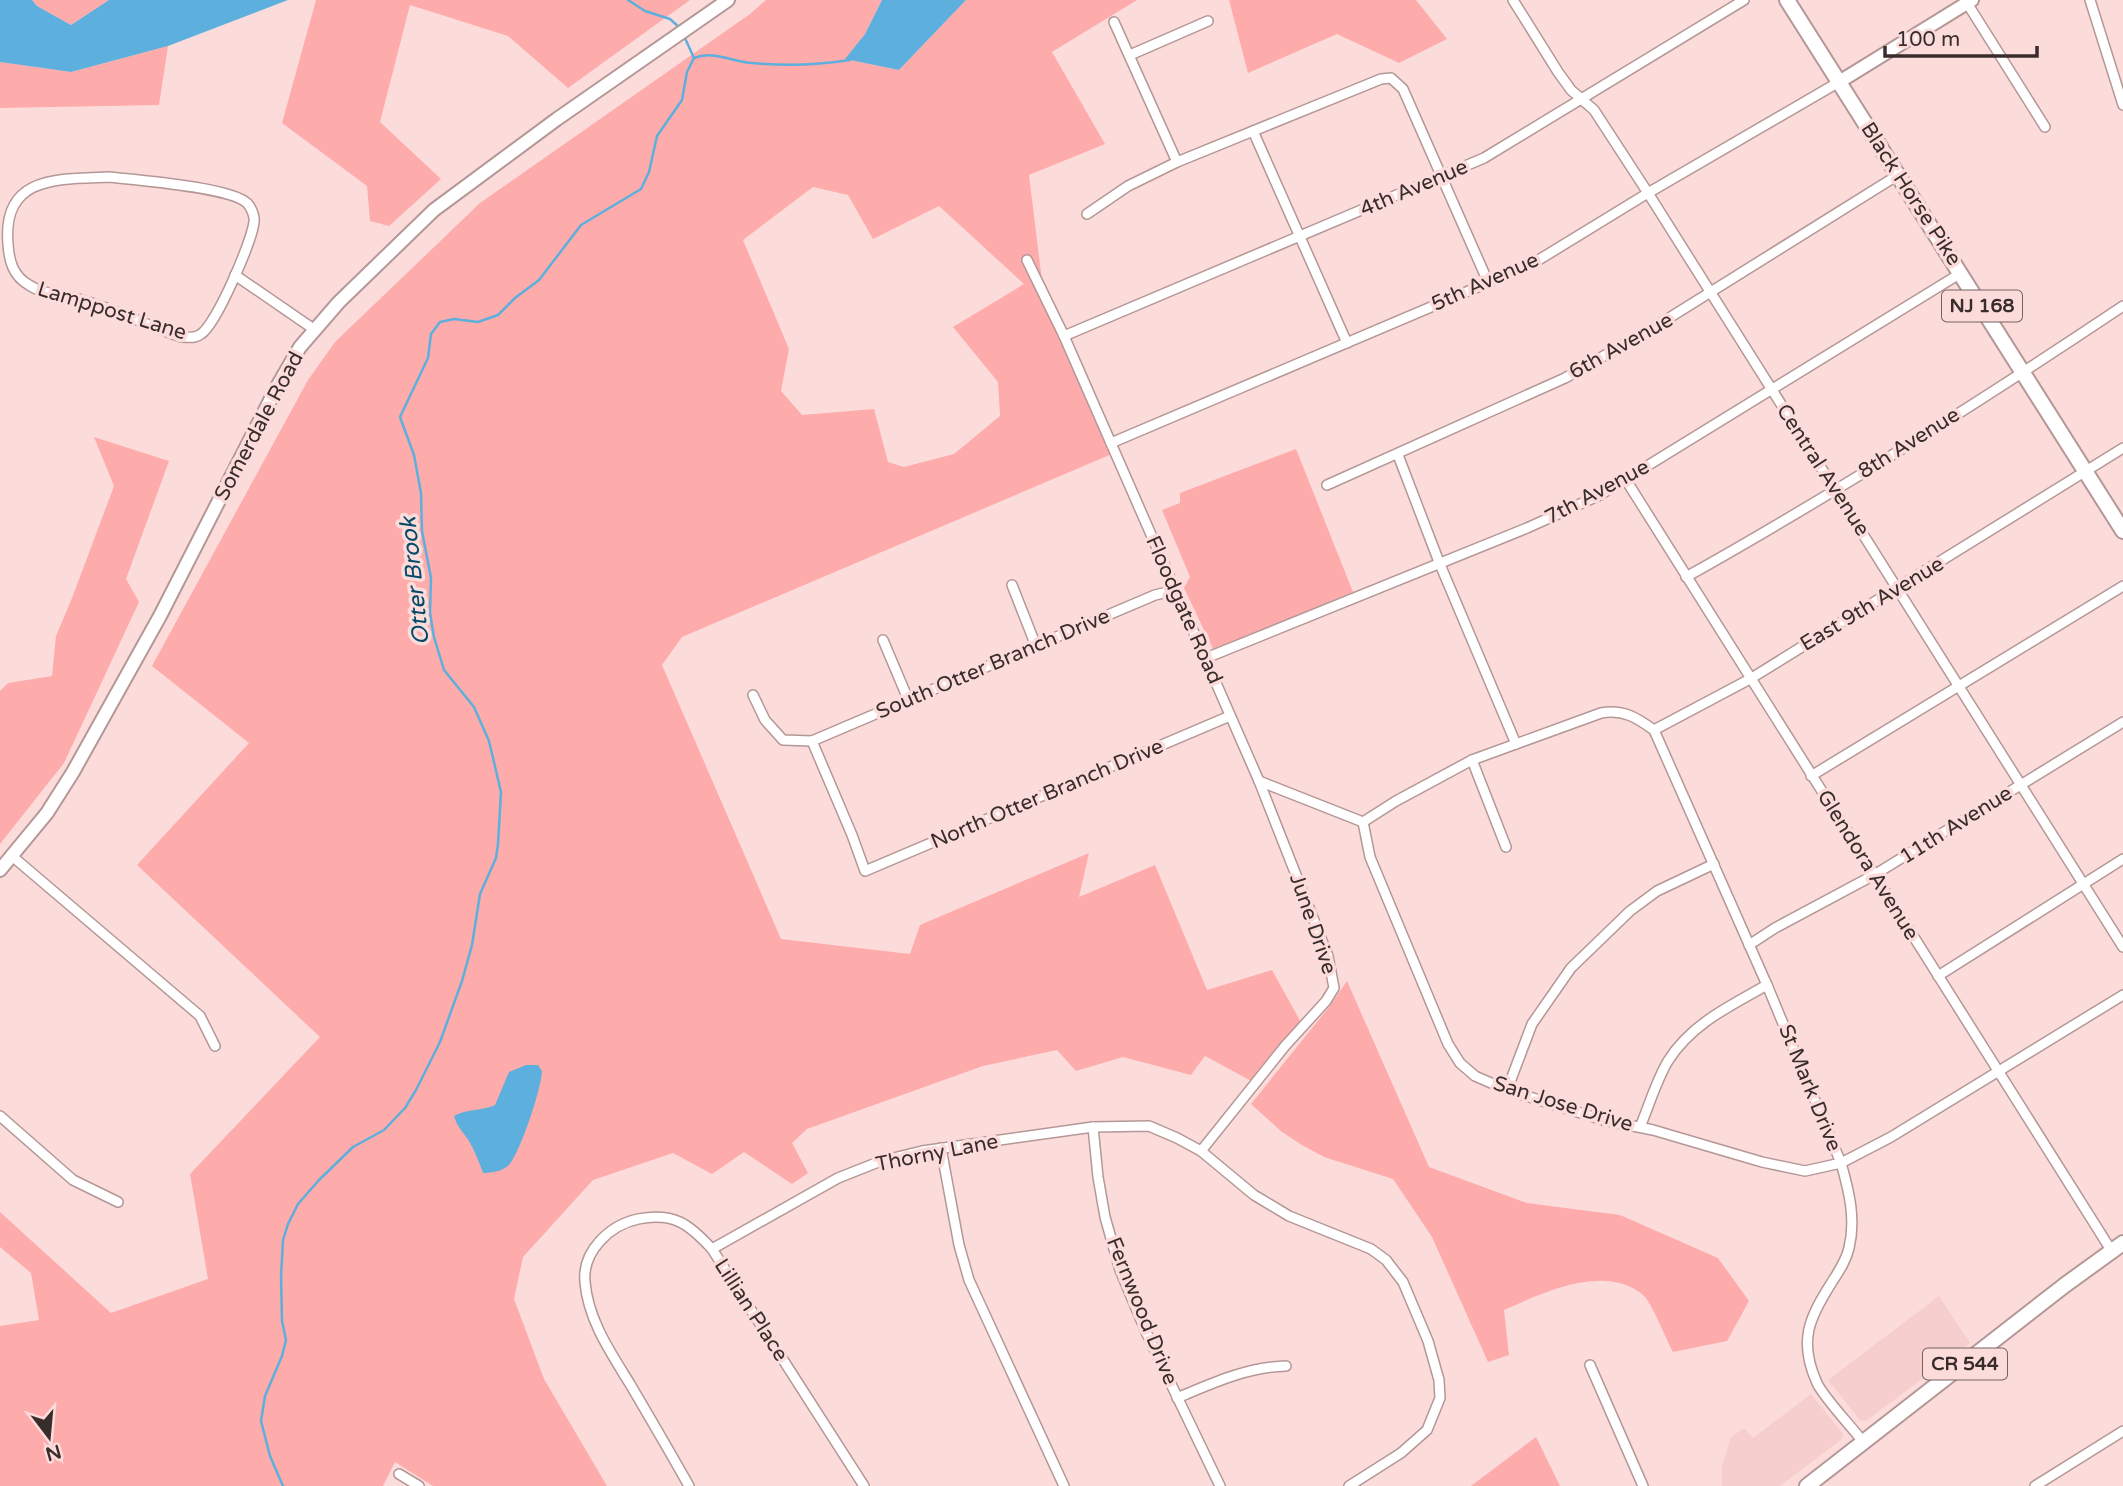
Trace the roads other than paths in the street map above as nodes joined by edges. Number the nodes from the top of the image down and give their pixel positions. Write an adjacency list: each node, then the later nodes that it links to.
1 (728, 0): 27 (main road, Somerdale Road)
2 (1513, 0): 11 (street, Central Avenue)
3 (1744, 0): 11 (street, 4th Avenue)
4 (1787, 0): 10 (main road, Black Horse Pike / NJ 168)
5 (2090, 0): 12 (street)
6 (1969, 2): 10 (main road); 13 (street)
7 (1208, 21): 9 (street)
8 (1114, 22): 9 (street)
9 (1130, 55): 15 (street)
10 (1839, 82): 16 (main road, Black Horse Pike / NJ 168); 18 (street, 5th Avenue)
11 (1584, 99): 17 (street, 4th Avenue); 18 (street, Central Avenue)
12 (2123, 105)
13 (2045, 127)
14 (1253, 131): 15 (street); 17 (street); 20 (street)
15 (1177, 162): 19 (street)
16 (1898, 175): 22 (main road, Black Horse Pike / NJ 168); 25 (street, 6th Avenue)
17 (1443, 177): 20 (street, 4th Avenue); 24 (street)
18 (1648, 193): 24 (street, 5th Avenue); 25 (street, Central Avenue)
19 (1087, 214)
20 (1301, 237): 28 (street, 4th Avenue); 29 (street)
21 (1027, 260): 28 (street, Floodgate Road)
22 (1961, 273): 30 (main road, Black Horse Pike / NJ 168); 31 (street, 7th Avenue)
23 (235, 275): 23 (street, Lamppost Lane); 27 (street)
24 (1488, 282): 29 (street, 5th Avenue)
25 (1710, 294): 31 (street, Central Avenue); 34 (street, 6th Avenue)
26 (2123, 306): 30 (street, 8th Avenue)
27 (314, 330): 64 (main road, Somerdale Road)
28 (1064, 336): 32 (street, Floodgate Road)
29 (1348, 343): 32 (street, 5th Avenue)
30 (2024, 373): 35 (main road, Black Horse Pike / NJ 168); 38 (street, 8th Avenue)
31 (1772, 390): 36 (street, 7th Avenue); 38 (street, Central Avenue)
32 (1111, 443): 45 (street, Floodgate Road)
33 (2123, 449): 35 (street, East 9th Avenue)
34 (1398, 455): 37 (street, 6th Avenue); 40 (street)
35 (2086, 472): 39 (main road, Black Horse Pike / NJ 168); 44 (street, East 9th Avenue)
36 (1626, 480): 40 (street, 7th Avenue); 41 (street, Glendora Avenue)
37 (1327, 485)
38 (1835, 488): 41 (street, 8th Avenue); 44 (street, Central Avenue)
39 (2123, 531)
40 (1439, 562): 48 (street, 7th Avenue); 57 (street)
41 (1686, 577): 49 (street, Glendora Avenue)
42 (1012, 585): 47 (street)
43 (2123, 586): 50 (street)
44 (1898, 589): 49 (street, East 9th Avenue); 50 (street, Central Avenue)
45 (1176, 590): 47 (street, South Otter Branch Drive); 48 (street, Floodgate Road)
46 (883, 640): 52 (street)
47 (1037, 646): 52 (street, South Otter Branch Drive)
48 (1206, 657): 53 (street, Floodgate Road)
49 (1750, 679): 55 (street, East 9th Avenue); 59 (street, Glendora Avenue)
50 (1959, 687): 59 (street); 61 (street, Central Avenue)
51 (753, 695): 56 (street)
52 (908, 699): 56 (street, South Otter Branch Drive)
53 (1230, 716): 56 (street, North Otter Branch Drive); 60 (street, Floodgate Road)
54 (2123, 722): 61 (street, 11th Avenue)
55 (1654, 730): 57 (street); 66 (street, St Mark Drive)
56 (812, 741)
57 (1516, 744): 58 (street)
58 (1472, 760): 62 (street); 63 (street)
59 (1811, 776): 68 (street, Glendora Avenue)
60 (1259, 781): 62 (street); 82 (street, June Drive)
61 (2021, 785): 68 (street, 11th Avenue); 69 (street, Central Avenue)
62 (1363, 822): 77 (street, San Jose Drive)
63 (1506, 847)
64 (12, 856): 67 (main road, Somerdale Road); 75 (street)
65 (2123, 859): 69 (street)
66 (1714, 864): 70 (street, St Mark Drive); 77 (street)
67 (0, 870)
68 (1874, 875): 70 (street, 11th Avenue); 72 (street, Glendora Avenue)
69 (2083, 884): 71 (street, Central Avenue); 72 (street)
70 (1749, 945): 73 (street, St Mark Drive)
71 (2123, 947)
72 (1938, 976): 76 (street, Glendora Avenue)
73 (1767, 985): 80 (street); 83 (street, St Mark Drive)
74 (2123, 995): 76 (street, San Jose Drive)
75 (215, 1046)
76 (1999, 1071): 83 (street, San Jose Drive); 85 (street, Glendora Avenue)
77 (1507, 1090): 80 (street, San Jose Drive)
78 (0, 1116): 84 (street)
79 (1093, 1126): 81 (street, Thorny Lane); 82 (street, Thorny Lane); 89 (street, Fernwood Drive)
80 (1640, 1127): 83 (street, San Jose Drive)
81 (941, 1148): 86 (street, Thorny Lane); 96 (street)
82 (1200, 1151): 98 (street, Thorny Lane)
83 (1840, 1163): 91 (street, St Mark Drive)
84 (118, 1202)
85 (2117, 1247): 91 (main road, CR 544)
86 (712, 1249): 94 (street, Lillian Place); 95 (street, Lillian Place)
87 (1590, 1365): 99 (street)
88 (1286, 1366): 89 (street)
89 (1177, 1398): 97 (street, Fernwood Drive)
90 (2123, 1432): 101 (street)
91 (1864, 1443): 100 (main road, CR 544)
92 (399, 1474): 93 (street)
93 (419, 1486)
94 (689, 1486)
95 (864, 1486)
96 (1064, 1486)
97 (1220, 1486)
98 (1349, 1486)
99 (1643, 1486)
100 (1807, 1486)
101 (2035, 1486)

